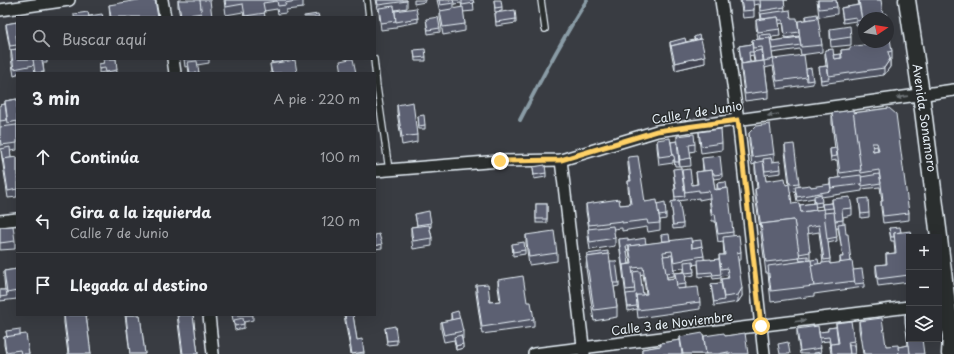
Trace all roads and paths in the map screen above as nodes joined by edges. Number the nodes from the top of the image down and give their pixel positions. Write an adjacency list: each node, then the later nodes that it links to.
1 (70, 0): 7 (street)
2 (162, 0): 8 (street)
3 (367, 0): 9 (lane)
4 (541, 0): 10 (lane)
5 (721, 0): 18 (street)
6 (907, 0): 17 (main road, Avenida Sonamoro)
7 (0, 10)
8 (165, 16)
9 (369, 16)
10 (545, 29)
11 (173, 60): 13 (street)
12 (374, 60): 14 (lane)
13 (175, 72)
14 (375, 72)
15 (376, 78): 20 (lane)
16 (954, 90): 17 (street, Calle 7 de Junio)
17 (921, 94): 18 (street, Calle 7 de Junio, one-way to 18); 24 (main road, Avenida Sonamoro)
18 (738, 120): 19 (street, Calle 7 de Junio); 29 (street)
19 (561, 160): 20 (street, Calle 7 de Junio); 30 (street)
20 (389, 170): 21 (street, Calle 7 de Junio)
21 (376, 172)
22 (16, 219): 23 (street)
23 (0, 221)
24 (938, 234)
25 (942, 262): 26 (main road, Avenida Sonamoro)
26 (947, 302): 34 (main road, Avenida Sonamoro)
27 (906, 307): 29 (street, Calle 3 de Noviembre, one-way to 27)
28 (209, 316): 31 (street)
29 (761, 326): 30 (street, Calle 3 de Noviembre); 33 (street)
30 (583, 351): 32 (street, Calle 3 de Noviembre)
31 (213, 354)
32 (534, 354)
33 (764, 354)
34 (950, 354)

